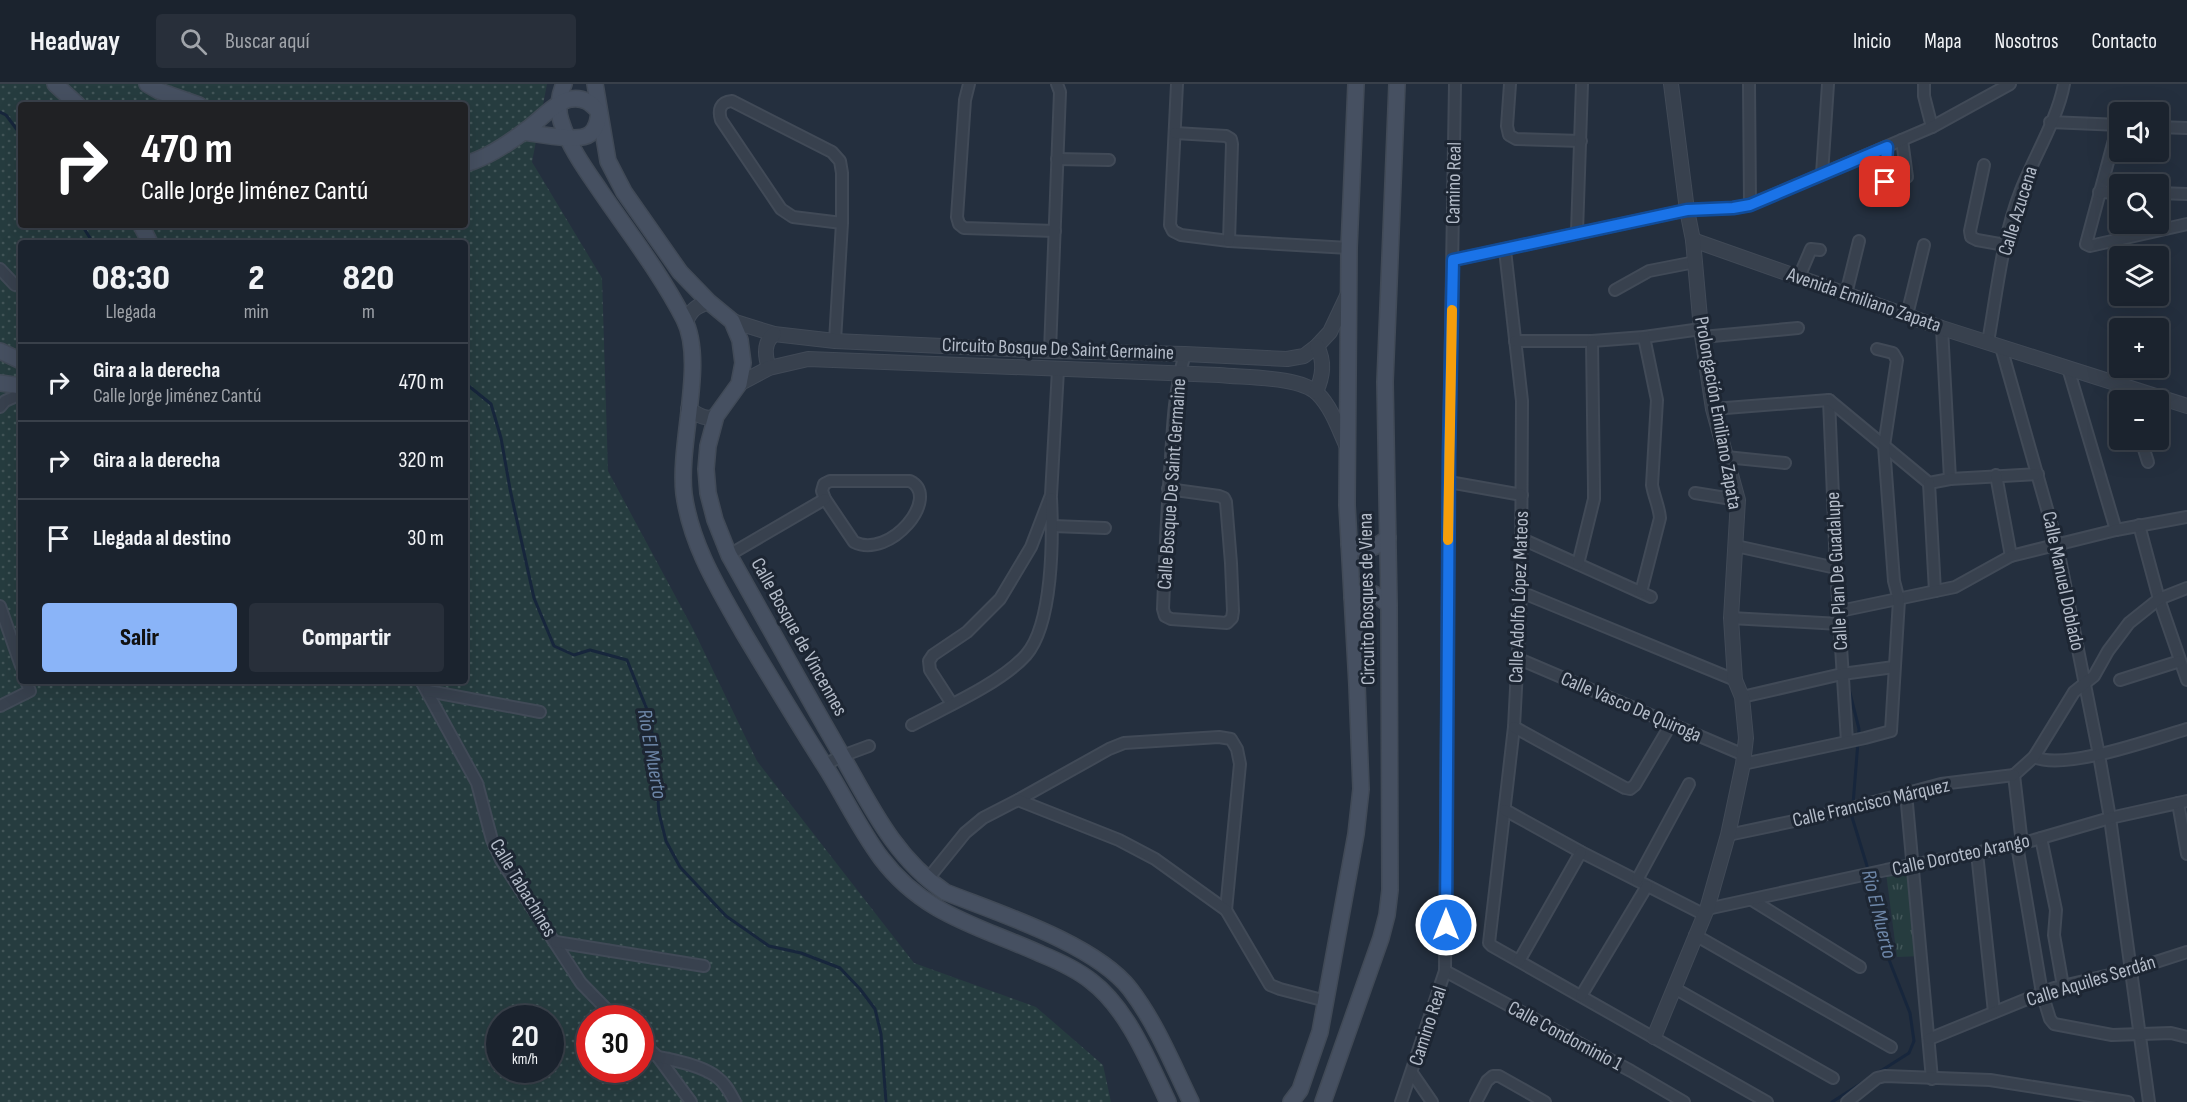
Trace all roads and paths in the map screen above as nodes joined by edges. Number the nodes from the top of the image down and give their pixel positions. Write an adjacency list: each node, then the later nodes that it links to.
1 (55, 84): 20 (main road)
2 (147, 84): 21 (main road)
3 (564, 84): 22 (main road)
4 (595, 84): 23 (main road)
5 (969, 84): 51 (street)
6 (1057, 84): 36 (street)
7 (1177, 84): 30 (street)
8 (1397, 84): 127 (main road, Circuito Bosques de Viena)
9 (1455, 84): 61 (street, Camino Real)
10 (1510, 84): 33 (street)
11 (1582, 84): 33 (street)
12 (1671, 84): 48 (street)
13 (1749, 84): 47 (street)
14 (1828, 84): 40 (street)
15 (1924, 84): 27 (street)
16 (2010, 84): 19 (street)
17 (2064, 84): 24 (street, Calle Azucena)
18 (1355, 87): 58 (main road, Circuito Bosques de Viena)
19 (1999, 87): 27 (street)
20 (75, 102)
21 (190, 102)
22 (559, 105): 23 (main road); 29 (main road); 31 (main road)
23 (599, 112): 31 (main road); 69 (main road)
24 (2050, 123): 25 (street); 57 (street, Calle Azucena)
25 (2109, 125)
26 (2169, 127): 28 (street)
27 (1932, 128): 32 (street)
28 (2187, 128)
29 (523, 132): 31 (main road); 38 (main road)
30 (1175, 133): 54 (street); 54 (street)
31 (568, 137): 72 (main road)
32 (1902, 140): 34 (street); 41 (street)
33 (1581, 141): 52 (street)
34 (1887, 147): 40 (street); 42 (street)
35 (2109, 158): 43 (street)
36 (1057, 159): 37 (street); 51 (street)
37 (1109, 160)
38 (468, 163)
39 (1984, 165): 57 (street)
40 (1822, 174): 47 (street)
41 (1907, 177)
42 (1885, 182)
43 (2099, 192): 44 (street); 50 (street)
44 (2109, 192)
45 (2169, 193): 46 (street)
46 (2187, 194)
47 (1750, 205): 48 (street)
48 (1687, 210): 52 (street); 53 (street)
49 (842, 223): 49 (street); 78 (street)
50 (2187, 224)
51 (1055, 231): 85 (street)
52 (1578, 232): 59 (street)
53 (1693, 240): 62 (street, Prolongación Emiliano Zapata); 64 (street, Avenida Emiliano Zapata)
54 (1229, 241): 58 (street)
55 (1859, 241): 68 (street)
56 (1924, 245): 70 (street)
57 (2005, 245): 81 (street, Calle Azucena)
58 (1349, 248): 66 (main road, Circuito Bosques de Viena)
59 (1505, 250): 61 (street); 79 (street, Calle Adolfo López Mateos)
60 (1820, 250): 64 (street)
61 (1453, 260): 114 (street, Camino Real)
62 (1695, 262): 67 (street); 75 (street, Prolongación Emiliano Zapata)
63 (0, 269): 65 (street)
64 (1799, 277): 68 (street, Avenida Emiliano Zapata)
65 (15, 285)
66 (1350, 289): 82 (street, Circuito Bosque De Saint Germaine); 106 (main road, Circuito Bosques de Viena)
67 (1615, 290)
68 (1846, 294): 70 (street, Avenida Emiliano Zapata)
69 (709, 302): 71 (main road); 72 (street)
70 (1906, 315): 74 (street, Avenida Emiliano Zapata)
71 (732, 321): 76 (street, Circuito Bosque De Saint Germaine); 93 (main road)
72 (686, 322): 102 (main road)
73 (1798, 328): 75 (street)
74 (1942, 328): 81 (street, Avenida Emiliano Zapata); 113 (street)
75 (1701, 333): 77 (street); 103 (street, Prolongación Emiliano Zapata)
76 (774, 334): 78 (street, Circuito Bosque De Saint Germaine); 88 (street)
77 (1644, 337): 80 (street); 134 (street)
78 (835, 340): 85 (street, Circuito Bosque De Saint Germaine)
79 (1515, 341): 80 (street); 119 (street, Calle Adolfo López Mateos)
80 (1592, 341): 134 (street)
81 (1994, 345): 89 (street, Avenida Emiliano Zapata); 111 (street, Calle Manuel Doblado)
82 (1317, 346): 86 (street, Circuito Bosque De Saint Germaine); 96 (street)
83 (1877, 350): 105 (street)
84 (0, 351): 87 (main road)
85 (1050, 351): 86 (street, Circuito Bosque De Saint Germaine)
86 (1185, 354): 91 (street, Calle Bosque De Saint Germaine)
87 (18, 360)
88 (769, 368): 90 (street); 93 (street)
89 (2068, 368): 95 (street, Avenida Emiliano Zapata); 126 (street)
90 (1058, 370): 91 (street); 118 (street)
91 (1179, 375): 96 (street); 116 (street, Calle Bosque De Saint Germaine)
92 (0, 383): 94 (main road)
93 (739, 384): 104 (main road, Calle Bosque de Vincennes)
94 (18, 386)
95 (2122, 390)
96 (1316, 392): 106 (street)
97 (18, 395): 101 (street)
98 (1829, 400): 103 (street); 105 (street); 135 (street, Calle Plan De Guadalupe)
99 (2169, 402): 100 (street, Avenida Emiliano Zapata)
100 (2187, 406)
101 (0, 407)
102 (688, 409): 104 (street); 173 (main road)
103 (1713, 409): 108 (street, Prolongación Emiliano Zapata)
104 (716, 416): 132 (main road, Calle Bosque de Vincennes)
105 (1884, 446): 115 (street); 141 (street)
106 (1347, 447): 129 (main road, Circuito Bosques de Viena)
107 (2144, 450): 109 (street)
108 (1726, 457): 110 (street); 121 (street, Prolongación Emiliano Zapata)
109 (2148, 462)
110 (1785, 463)
111 (2038, 474): 112 (street); 130 (street, Calle Manuel Doblado)
112 (1996, 475): 113 (street); 133 (street)
113 (1950, 479): 115 (street)
114 (1449, 482): 119 (street); 200 (street, Camino Real)
115 (1929, 483): 137 (street)
116 (1168, 489): 116 (street, Calle Bosque De Saint Germaine)
117 (1695, 494): 121 (street)
118 (1051, 495): 124 (street); 160 (street)
119 (1522, 495): 128 (street, Calle Adolfo López Mateos)
120 (825, 499): 120 (street); 132 (street)
121 (1738, 500): 131 (street, Prolongación Emiliano Zapata)
122 (2187, 517): 123 (street)
123 (2139, 525): 126 (street); 140 (street)
124 (1053, 526): 125 (street); 160 (street)
125 (1105, 528)
126 (2116, 530): 130 (street)
127 (1388, 538): 129 (main road); 142 (main road, Circuito Bosques de Viena)
128 (1522, 539): 134 (street); 138 (street, Calle Adolfo López Mateos)
129 (1349, 544): 139 (main road, Circuito Bosques de Viena)
130 (2057, 544): 133 (street); 155 (street, Calle Manuel Doblado)
131 (1736, 546): 135 (street); 145 (street, Prolongación Emiliano Zapata)
132 (729, 555): 170 (main road, Calle Bosque de Vincennes)
133 (2011, 556): 137 (street)
134 (1578, 564)
135 (1836, 568): 144 (street, Calle Plan De Guadalupe)
136 (2187, 588): 140 (street)
137 (1935, 591): 141 (street)
138 (1521, 592): 148 (street, Calle Adolfo López Mateos); 152 (street)
139 (1352, 597): 142 (main road); 205 (main road, Circuito Bosques de Viena)
140 (2159, 599): 149 (street); 155 (street)
141 (1899, 600): 144 (street); 150 (street)
142 (1389, 605): 225 (main road, Circuito Bosques de Viena)
143 (0, 606): 147 (street)
144 (1840, 611): 146 (street, Calle Plan De Guadalupe)
145 (1731, 618): 146 (street); 152 (street, Prolongación Emiliano Zapata)
146 (1840, 624): 151 (street, Calle Plan De Guadalupe)
147 (18, 657)
148 (1519, 659): 163 (street, Calle Vasco De Quiroga); 165 (street, Calle Adolfo López Mateos)
149 (2181, 661): 153 (street); 154 (street)
150 (1894, 667): 151 (street); 167 (street)
151 (1842, 674): 159 (street); 167 (street, Calle Plan De Guadalupe)
152 (1735, 680): 159 (street, Prolongación Emiliano Zapata)
153 (2120, 680)
154 (2187, 680)
155 (2085, 683): 169 (street, Calle Manuel Doblado); 171 (street)
156 (27, 684): 161 (street)
157 (423, 684): 158 (street, Calle Tabachines)
158 (428, 691): 162 (street); 194 (street, Calle Tabachines)
159 (1742, 697): 172 (street, Prolongación Emiliano Zapata)
160 (952, 704): 164 (street)
161 (0, 706)
162 (540, 712)
163 (1671, 724): 165 (street); 172 (street, Calle Vasco De Quiroga)
164 (912, 725)
165 (1514, 727): 179 (street, Calle Adolfo López Mateos)
166 (2187, 729): 169 (street)
167 (1849, 741): 172 (street)
168 (869, 746): 170 (street)
169 (2099, 755): 171 (street); 180 (street, Calle Manuel Doblado)
170 (842, 756): 173 (street); 188 (main road, Calle Bosque de Vincennes)
171 (2034, 757): 174 (street)
172 (1744, 760): 181 (street, Prolongación Emiliano Zapata)
173 (824, 765): 223 (main road)
174 (2014, 775): 176 (street, Calle Francisco Márquez); 183 (street)
175 (1689, 784): 189 (street)
176 (1906, 793): 181 (street, Calle Francisco Márquez); 187 (street)
177 (1018, 801): 188 (street); 191 (street); 191 (street)
178 (2183, 802): 180 (street, Calle Doroteo Arango); 186 (street)
179 (1505, 810): 184 (street); 196 (street, Calle Adolfo López Mateos)
180 (2110, 818): 182 (street, Calle Doroteo Arango); 199 (street, Calle Manuel Doblado)
181 (1728, 835): 192 (street, Prolongación Emiliano Zapata)
182 (2041, 838): 183 (street, Calle Doroteo Arango); 201 (street)
183 (2020, 844): 185 (street, Calle Doroteo Arango); 203 (street)
184 (1581, 852): 189 (street); 196 (street)
185 (1977, 853): 187 (street, Calle Doroteo Arango); 207 (street)
186 (2187, 854)
187 (1912, 866): 190 (street, Calle Doroteo Arango); 211 (street)
188 (927, 880): 224 (main road, Calle Bosque de Vincennes)
189 (1642, 883): 192 (street); 204 (street)
190 (1752, 900): 192 (street, Calle Doroteo Arango); 198 (street)
191 (1226, 910): 205 (street)
192 (1706, 912): 193 (street, Prolongación Emiliano Zapata)
193 (1695, 936): 202 (street, Prolongación Emiliano Zapata); 212 (street)
194 (556, 942): 197 (street); 206 (street, Calle Tabachines)
195 (2187, 952): 199 (street, Calle Aquiles Serdán)
196 (1519, 961): 204 (street)
197 (704, 966)
198 (1860, 966)
199 (2131, 970): 201 (street, Calle Aquiles Serdán); 208 (street, Calle Manuel Doblado)
200 (1445, 971): 215 (street, Camino Real); 230 (street, Calle Condominio 1)
201 (2063, 986): 203 (street, Calle Aquiles Serdán)
202 (1674, 988): 209 (street, Prolongación Emiliano Zapata); 216 (street)
203 (2042, 993): 207 (street, Calle Aquiles Serdán); 208 (street)
204 (1581, 996): 209 (street)
205 (1326, 1001): 219 (main road, Circuito Bosques de Viena)
206 (602, 1005)
207 (1994, 1012): 211 (street, Calle Aquiles Serdán)
208 (2139, 1033): 210 (street); 235 (street, Calle Manuel Doblado)
209 (1654, 1037): 231 (street)
210 (2187, 1037)
211 (1929, 1039): 217 (street)
212 (1891, 1047)
213 (654, 1053): 214 (street)
214 (658, 1057): 221 (street); 222 (street)
215 (1412, 1073): 226 (street, Camino Real); 227 (street)
216 (1833, 1078)
217 (1932, 1079): 218 (street); 232 (street)
218 (2049, 1090): 220 (street); 233 (street)
219 (1298, 1098)
220 (2106, 1100): 234 (street)
221 (691, 1102)
222 (735, 1102)
223 (1168, 1102)
224 (1191, 1102)
225 (1323, 1102)
226 (1401, 1102)
227 (1432, 1102)
228 (1476, 1102): 229 (street)
229 (1545, 1102)
230 (1684, 1102)
231 (1767, 1102)
232 (1847, 1102)
233 (2049, 1102)
234 (2128, 1102)
235 (2149, 1102)

